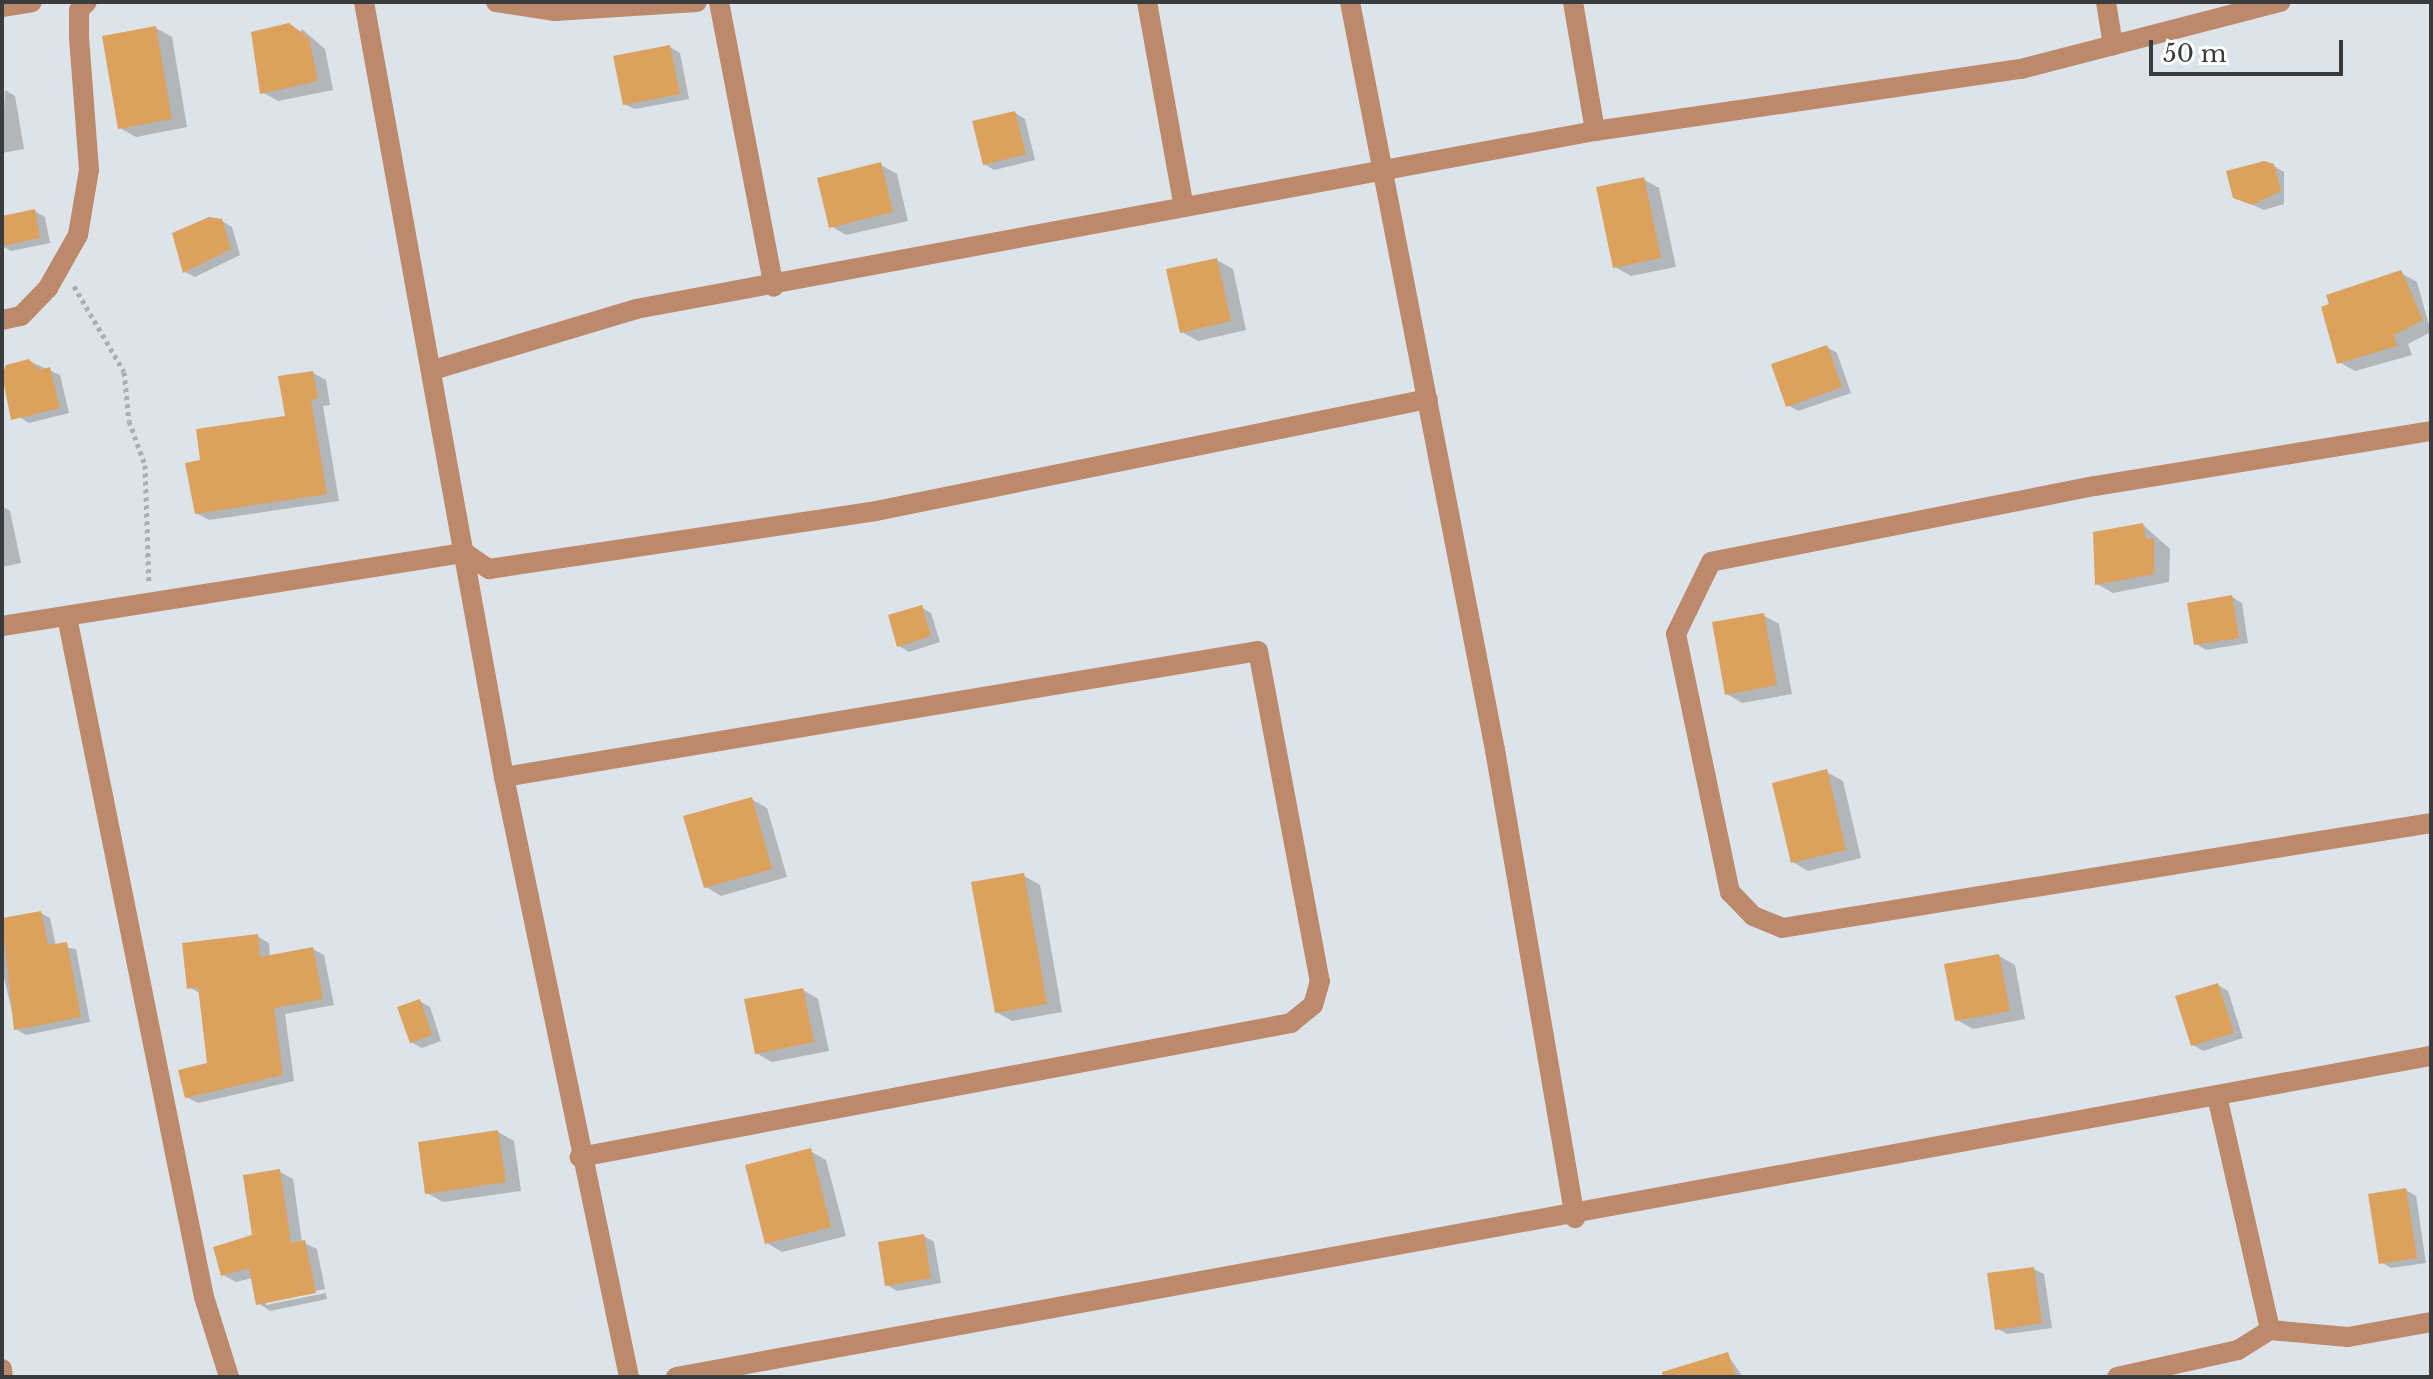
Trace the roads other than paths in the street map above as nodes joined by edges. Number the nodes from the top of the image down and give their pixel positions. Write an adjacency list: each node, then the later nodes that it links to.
1 (32, 2): 12 (street)
2 (87, 2): 18 (street)
3 (364, 2): 19 (street)
4 (496, 2): 5 (street)
5 (697, 2)
6 (719, 2): 17 (street)
7 (1147, 2): 16 (street)
8 (1350, 2): 15 (street)
9 (1573, 2): 14 (street)
10 (2106, 2): 13 (street)
11 (2281, 2): 13 (street)
12 (2, 7)
13 (2113, 45): 14 (street)
14 (1595, 131): 15 (street)
15 (1385, 168): 16 (street); 20 (street)
16 (1184, 207): 17 (street)
17 (774, 287): 19 (street)
18 (2, 320)
19 (433, 370): 22 (street)
20 (1428, 399): 22 (street); 30 (street)
21 (2431, 431): 26 (street)
22 (465, 553): 23 (street); 25 (street)
23 (67, 617): 24 (street); 35 (street)
24 (2, 626)
25 (504, 777): 29 (street); 29 (street)
26 (2431, 823)
27 (2431, 1056): 28 (street)
28 (2217, 1096): 30 (street); 32 (street)
29 (580, 1157): 36 (street)
30 (1575, 1218): 37 (street)
31 (2431, 1322): 32 (street)
32 (2270, 1330): 38 (street)
33 (2, 1369): 34 (street)
34 (3, 1377)
35 (229, 1377)
36 (629, 1377)
37 (676, 1377)
38 (2117, 1377)

